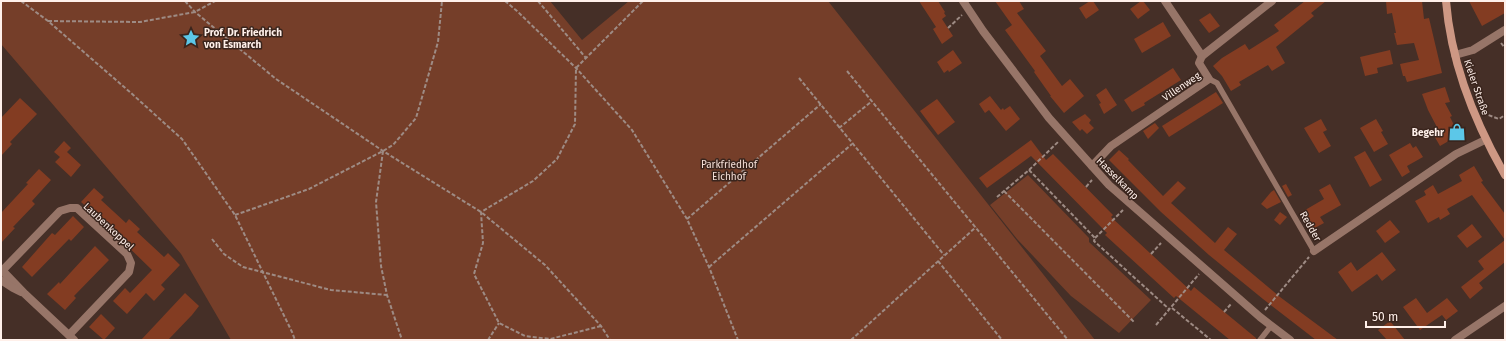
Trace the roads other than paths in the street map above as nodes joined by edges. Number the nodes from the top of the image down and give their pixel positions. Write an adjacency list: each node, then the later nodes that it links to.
1 (963, 1): 10 (street, Hasselkamp)
2 (1165, 1): 7 (street)
3 (1272, 1): 7 (street, Villenweg)
4 (1446, 1): 6 (main road, Kieler Straße)
5 (1505, 30): 6 (street)
6 (1455, 55): 9 (main road, Kieler Straße)
7 (1202, 56): 8 (street, Villenweg)
8 (1209, 79): 10 (street, Villenweg); 12 (lane, Redder)
9 (1486, 140): 11 (main road, Kieler Straße); 12 (street, Redder)
10 (1092, 166): 17 (street, Hasselkamp)
11 (1505, 175)
12 (1314, 251)
13 (2, 271): 15 (street); 18 (street, Laubenkoppel)
14 (1, 280): 15 (street)
15 (25, 294): 18 (street)
16 (1505, 306): 21 (street)
17 (1271, 326): 19 (lane); 20 (street, Hasselkamp)
18 (71, 337)
19 (1260, 340)
20 (1290, 340)
21 (1455, 340)

